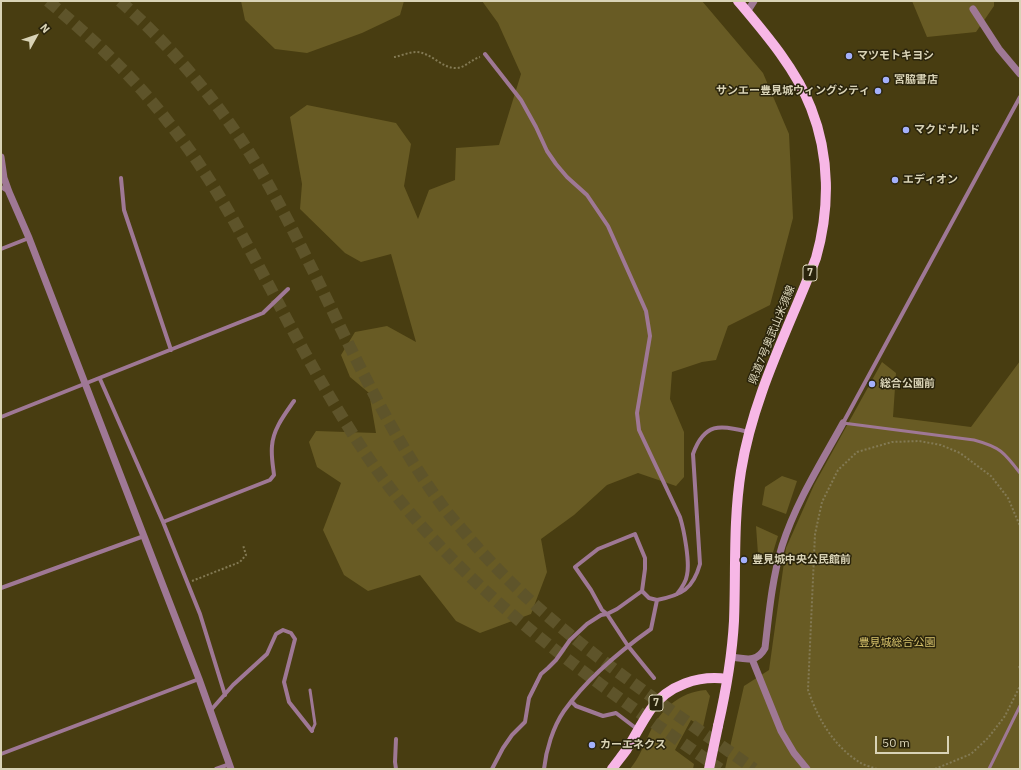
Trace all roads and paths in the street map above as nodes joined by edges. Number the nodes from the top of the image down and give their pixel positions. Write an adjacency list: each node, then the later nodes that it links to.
1 (738, 1): 4 (main road, 県道7号奥武山米須線 / 7)
2 (754, 1): 4 (street)
3 (974, 9): 7 (street)
4 (747, 12): 22 (main road, 県道7号奥武山米須線 / 7)
5 (486, 54): 6 (path); 31 (street)
6 (394, 58)
7 (1020, 74)
8 (1020, 97): 21 (street)
9 (1, 158): 12 (street)
10 (121, 178): 16 (street)
11 (1, 187): 12 (street)
12 (8, 192): 13 (street)
13 (29, 238): 14 (street); 18 (street)
14 (1, 249)
15 (288, 288): 16 (street)
16 (171, 350): 17 (street)
17 (100, 378): 18 (street); 24 (street)
18 (85, 384): 20 (street); 26 (street)
19 (294, 400): 24 (street)
20 (1, 417)
21 (843, 423): 23 (lane); 36 (street)
22 (748, 432): 31 (street); 35 (main road, 県道7号奥武山米須線 / 7)
23 (1020, 473)
24 (163, 522): 28 (street)
25 (1020, 526): 58 (path)
26 (144, 536): 29 (street); 38 (street)
27 (243, 545): 28 (path)
28 (187, 583): 42 (street)
29 (1, 588)
30 (642, 591): 32 (street); 33 (street); 33 (street)
31 (677, 594): 32 (street)
32 (657, 600): 34 (street)
33 (607, 614): 34 (street); 53 (street)
34 (628, 646): 37 (street); 43 (street)
35 (731, 657): 36 (street); 39 (main road, 県道7号奥武山米須線 / 7)
36 (752, 659): 57 (street)
37 (654, 678)
38 (199, 679): 45 (street); 49 (street)
39 (727, 679): 46 (main road, 7); 56 (main road, 県道7号奥武山米須線 / 7, bridge)
40 (1020, 686): 59 (path)
41 (310, 690): 47 (lane)
42 (225, 695): 45 (street); 47 (street)
43 (572, 702): 46 (street); 54 (street)
44 (1020, 706): 60 (lane)
45 (211, 710): 50 (street)
46 (637, 730): 55 (main road, 7)
47 (312, 731)
48 (396, 739): 52 (street)
49 (1, 754)
50 (230, 766): 51 (street)
51 (216, 769)
52 (396, 769)
53 (492, 769)
54 (544, 769)
55 (612, 769)
56 (709, 769)
57 (807, 769)
58 (877, 769)
59 (935, 769)
60 (989, 769)

